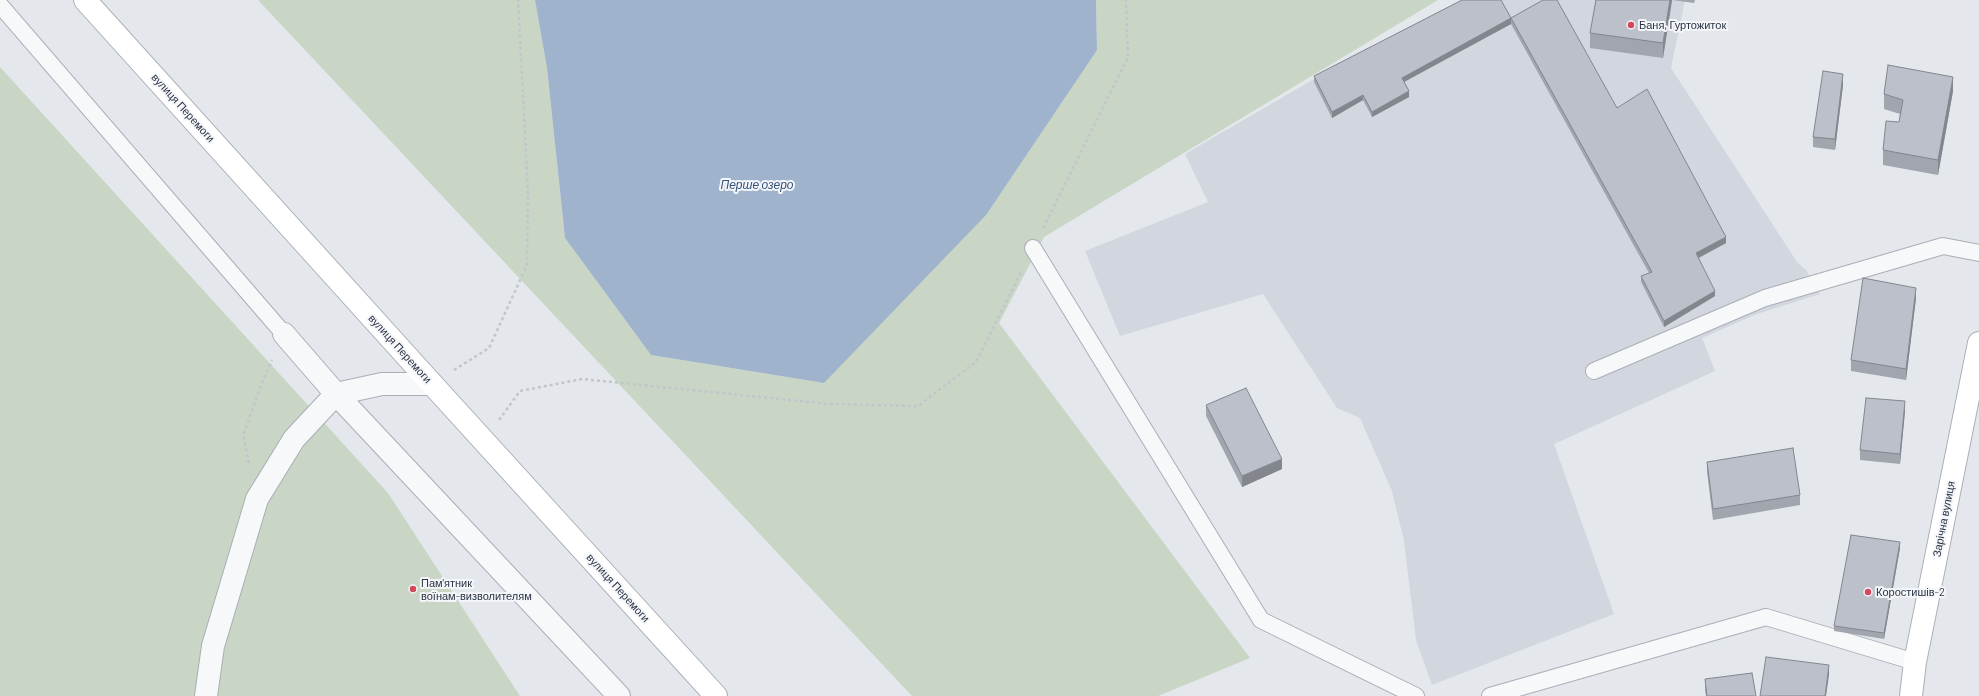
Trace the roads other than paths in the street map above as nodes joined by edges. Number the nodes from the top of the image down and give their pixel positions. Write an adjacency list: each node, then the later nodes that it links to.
1 (85, 0): 8 (main road, вулиця Перемоги)
2 (0, 5): 5 (lane)
3 (1033, 248): 14 (lane)
4 (1979, 253): 7 (lane)
5 (284, 334): 9 (street)
6 (1979, 343): 10 (main road, Зарічна вулиця)
7 (1594, 371)
8 (432, 384): 9 (street); 13 (main road, вулиця Перемоги)
9 (336, 394): 11 (street); 12 (street)
10 (1915, 662): 15 (lane); 16 (main road, Зарічна вулиця)
11 (206, 696)
12 (619, 696)
13 (716, 696)
14 (1416, 696)
15 (1490, 696)
16 (1911, 696)

